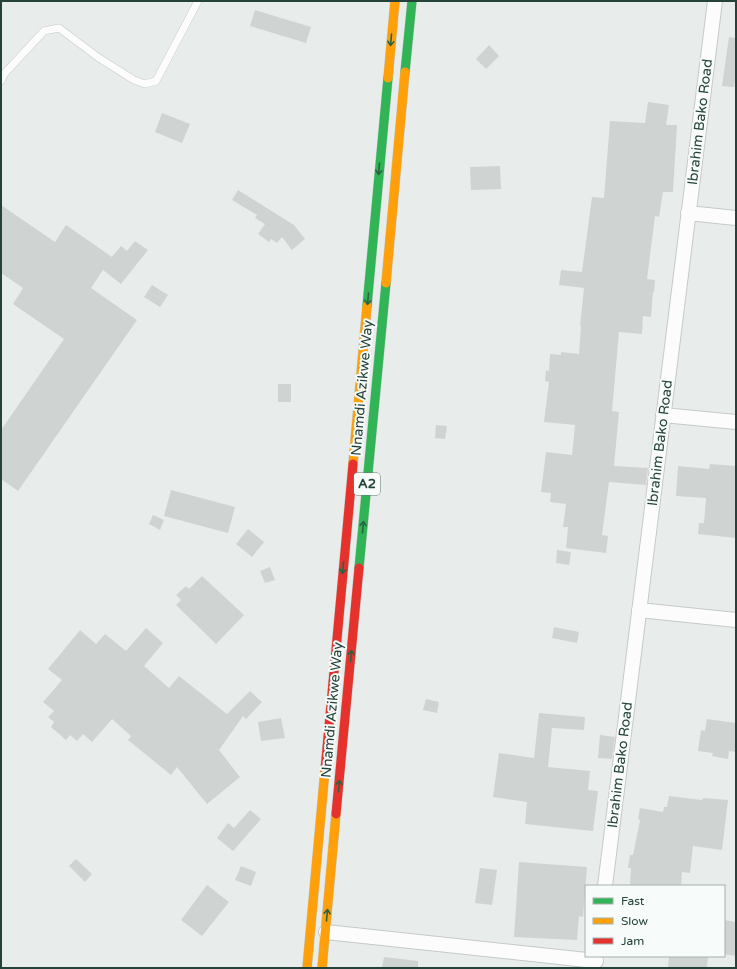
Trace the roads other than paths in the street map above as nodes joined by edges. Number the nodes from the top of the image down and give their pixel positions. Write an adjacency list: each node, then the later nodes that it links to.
1 (198, 1): 5 (lane)
2 (395, 1): 15 (highway, Nnamdi Azikwe Way / A2, one-way to 15)
3 (412, 1): 13 (highway, Nnamdi Azikwe Way / A2, one-way to 3)
4 (715, 1): 6 (street, Ibrahim Bako Road)
5 (1, 81)
6 (688, 213): 7 (street); 8 (street, Ibrahim Bako Road)
7 (736, 218)
8 (663, 415): 9 (street); 10 (street, Ibrahim Bako Road)
9 (736, 422)
10 (639, 610): 11 (street); 12 (street, Ibrahim Bako Road)
11 (736, 620)
12 (605, 885)
13 (326, 932): 14 (street); 16 (highway, Nnamdi Azikwe Way / A2)
14 (596, 962)
15 (307, 968)
16 (322, 968)

